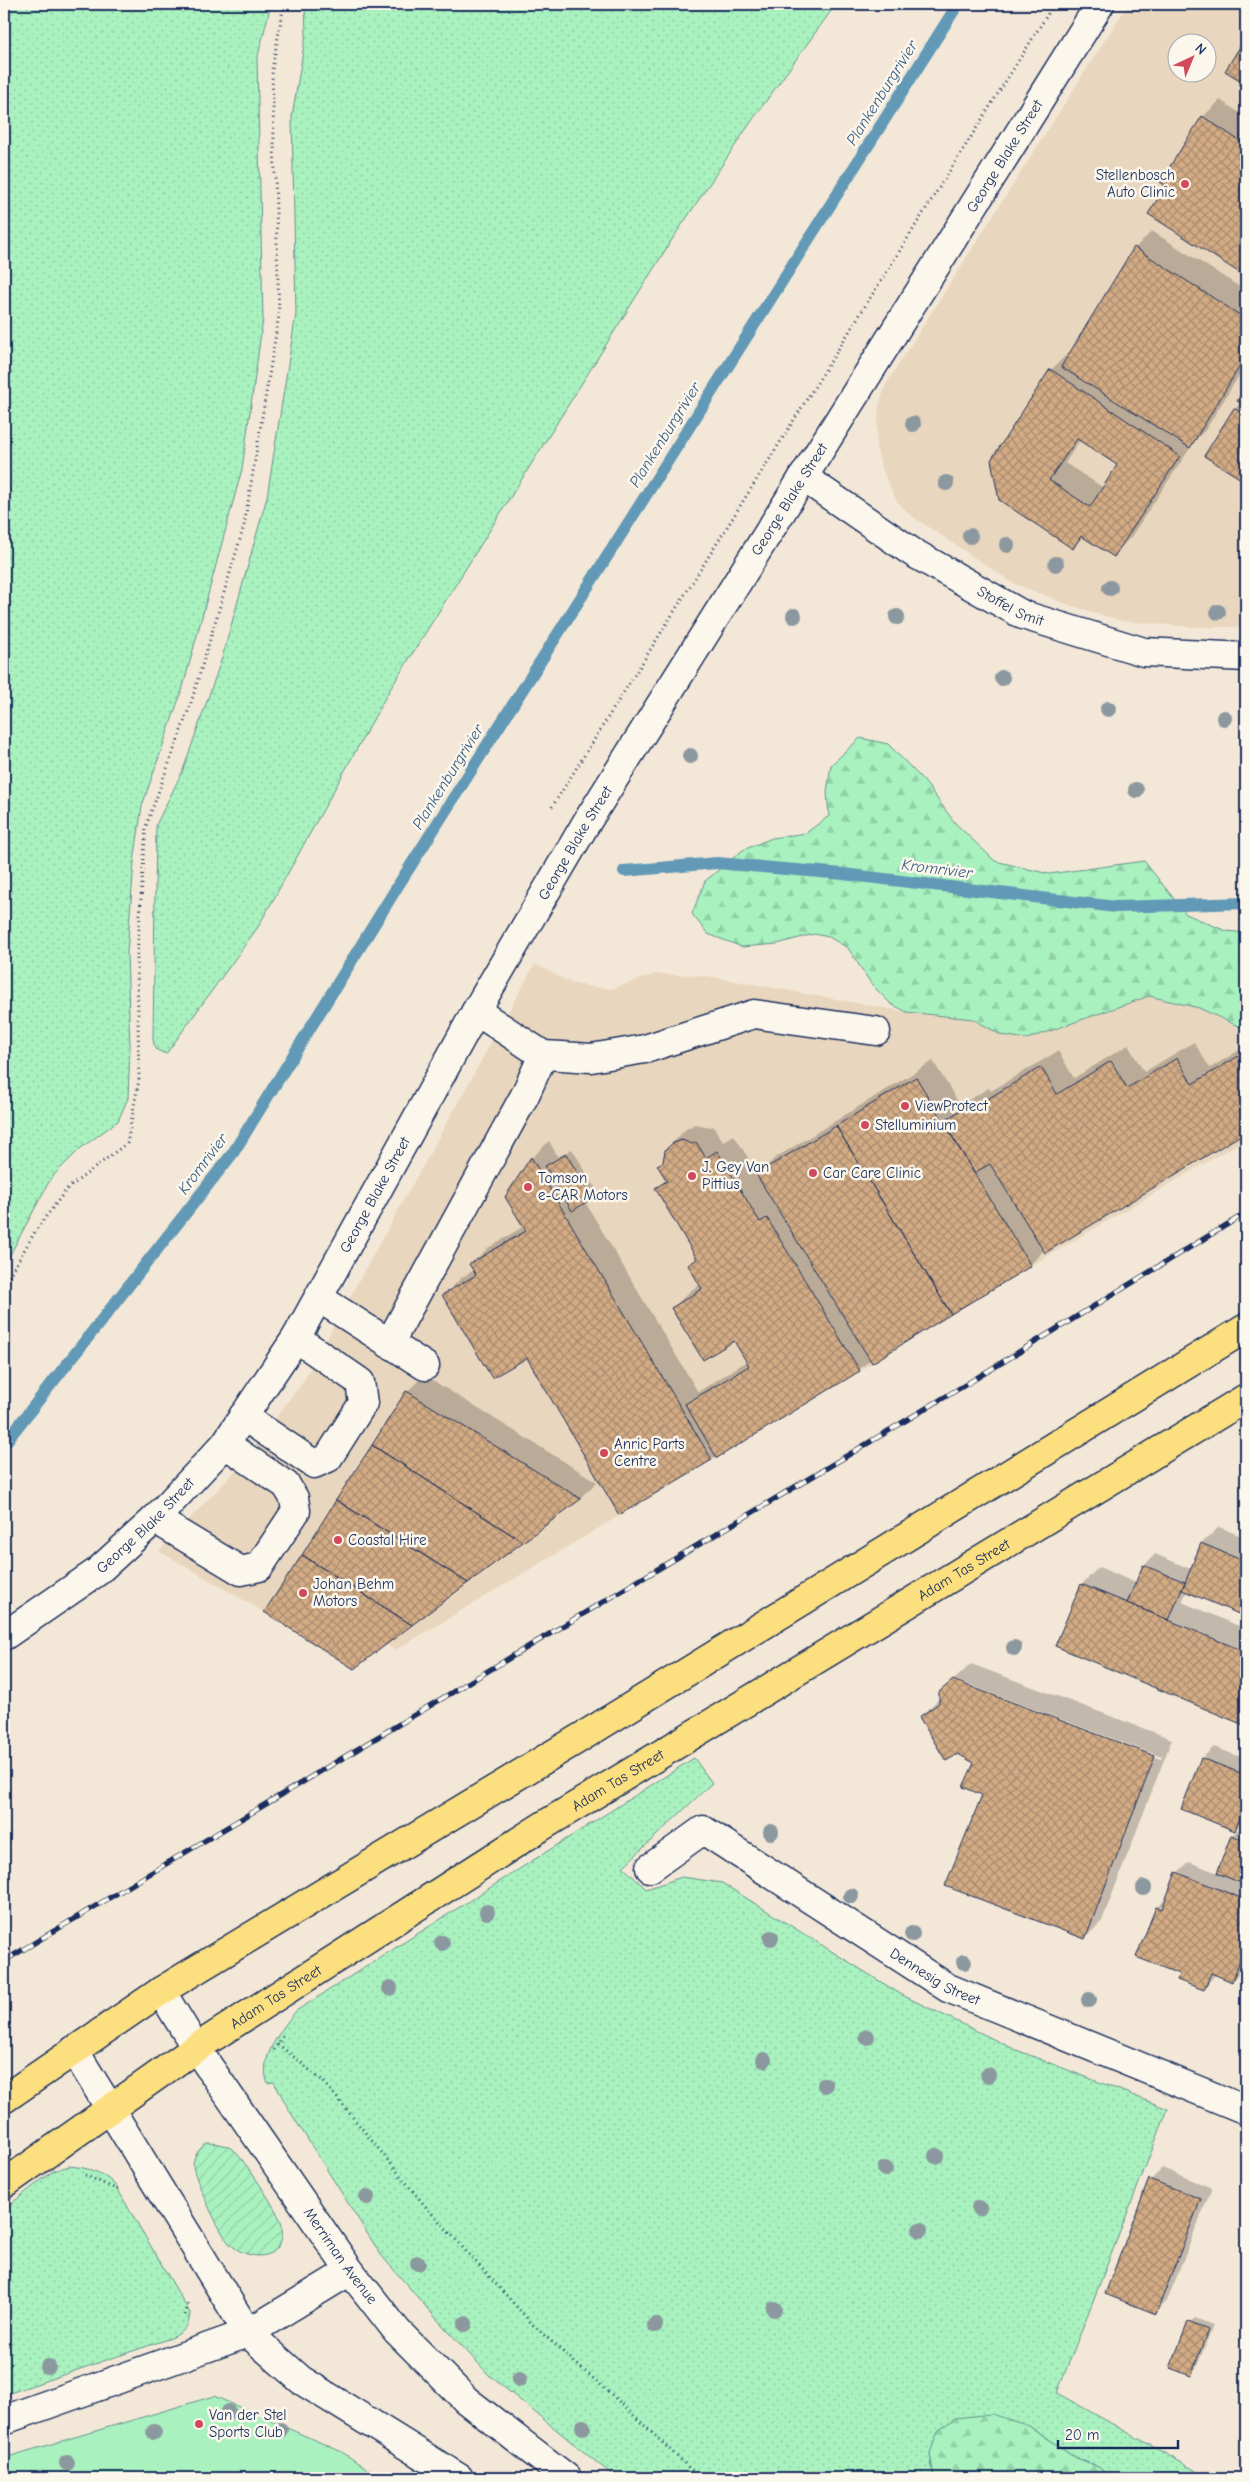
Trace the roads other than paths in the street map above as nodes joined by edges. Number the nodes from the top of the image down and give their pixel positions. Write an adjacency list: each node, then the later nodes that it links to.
1 (1100, 4): 2 (street, George Blake Street)
2 (803, 477): 3 (street, Stoffel Smit); 4 (street, George Blake Street)
3 (1246, 657)
4 (476, 1011): 6 (street); 7 (street, George Blake Street)
5 (876, 1031): 6 (street)
6 (543, 1055): 10 (street)
7 (319, 1298): 9 (street, George Blake Street); 10 (street)
8 (1246, 1328): 18 (main road)
9 (296, 1338): 13 (street, George Blake Street); 13 (street)
10 (389, 1344): 11 (street)
11 (425, 1366)
12 (1246, 1398): 19 (main road, Adam Tas Street)
13 (243, 1416): 14 (street, George Blake Street)
14 (225, 1444): 15 (street, George Blake Street); 15 (street)
15 (155, 1519): 16 (street, George Blake Street)
16 (4, 1636)
17 (650, 1868): 23 (street, Dennesig Street)
18 (161, 1992): 19 (street, Merriman Avenue); 20 (main road)
19 (196, 2048): 22 (main road, Adam Tas Street); 25 (street, Merriman Avenue)
20 (74, 2050): 21 (main road); 22 (street)
21 (4, 2099)
22 (111, 2110): 24 (main road, Adam Tas Street); 26 (street)
23 (1246, 2110)
24 (4, 2184)
25 (350, 2271): 26 (street); 29 (street, Merriman Avenue)
26 (248, 2333): 27 (street); 28 (street)
27 (4, 2420)
28 (459, 2478)
29 (567, 2478)

